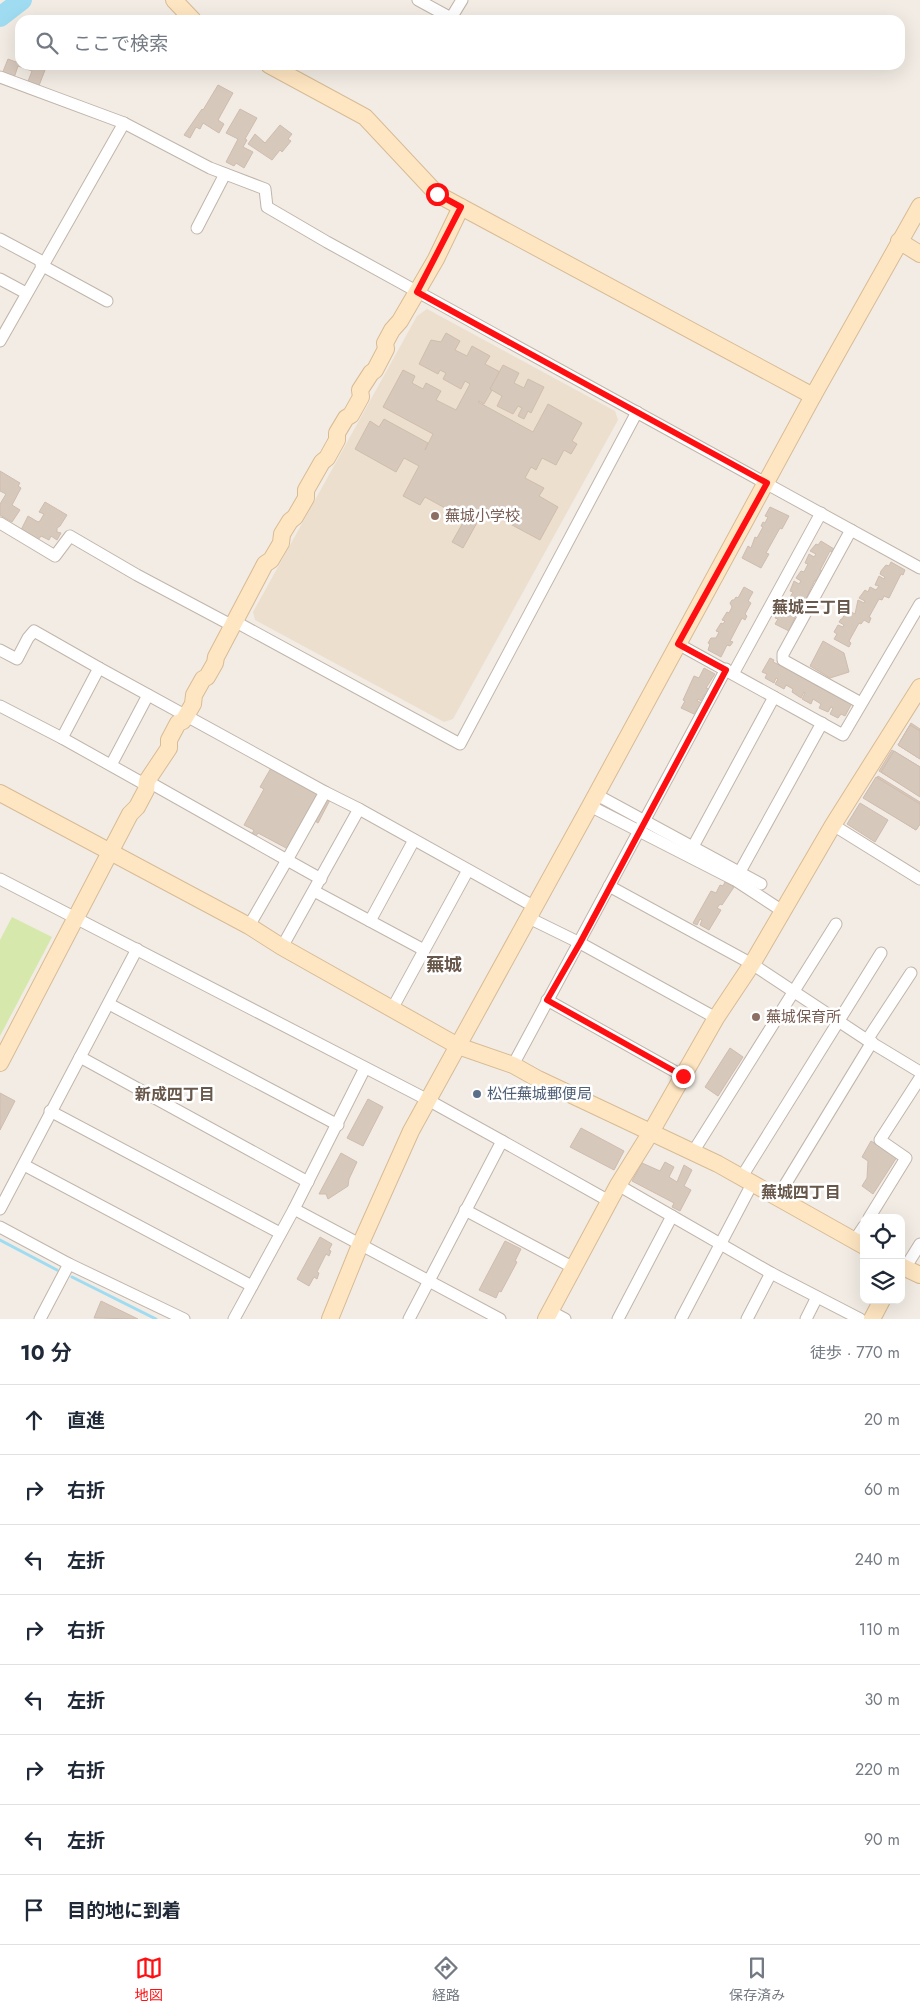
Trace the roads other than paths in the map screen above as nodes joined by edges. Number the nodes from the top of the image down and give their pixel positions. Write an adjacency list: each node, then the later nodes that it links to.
1 (174, 0): 4 (street)
2 (418, 0): 5 (street)
3 (462, 0): 6 (street)
4 (188, 15)
5 (446, 15)
6 (453, 15)
7 (278, 70): 12 (street)
8 (0, 77): 9 (street)
9 (124, 124): 10 (street); 17 (street)
10 (225, 174): 13 (street); 19 (street)
11 (920, 206): 15 (street)
12 (461, 207): 19 (street); 23 (street)
13 (197, 228)
14 (0, 239): 17 (street)
15 (899, 241): 16 (street); 23 (street)
16 (920, 254)
17 (42, 264): 20 (street); 21 (street)
18 (0, 279): 20 (street)
19 (417, 292): 24 (street); 31 (street)
20 (26, 293): 22 (street)
21 (107, 301)
22 (0, 340)
23 (813, 396): 25 (street)
24 (638, 412): 25 (street); 31 (street)
25 (767, 483): 26 (street); 32 (street)
26 (821, 513): 28 (street); 35 (street)
27 (0, 523): 31 (street)
28 (851, 530): 29 (street); 39 (street)
29 (920, 567)
30 (920, 604): 39 (street)
31 (234, 624): 41 (street)
32 (678, 644): 35 (street); 48 (street)
33 (0, 650): 34 (street)
34 (98, 668): 37 (street); 43 (street)
35 (730, 672): 38 (street); 50 (street)
36 (920, 687): 51 (street)
37 (148, 695): 41 (street); 44 (street)
38 (774, 697): 42 (street); 55 (street)
39 (861, 703): 42 (street)
40 (0, 706): 43 (street)
41 (187, 715): 45 (street); 46 (street)
42 (822, 723): 58 (street)
43 (62, 738): 44 (street)
44 (111, 766): 45 (street)
45 (146, 783): 54 (street); 56 (street)
46 (325, 792): 49 (street); 56 (street)
47 (0, 793): 54 (street)
48 (594, 800): 50 (street); 52 (street); 65 (street)
49 (358, 809): 53 (street); 60 (street)
50 (646, 822): 52 (street); 55 (street)
51 (833, 825): 61 (street); 66 (street)
52 (640, 832): 55 (street); 63 (street)
53 (414, 840): 57 (street); 68 (street)
54 (111, 851): 67 (street); 70 (street)
55 (690, 851): 58 (street)
56 (287, 860): 60 (street); 70 (street)
57 (468, 870): 65 (street); 74 (street)
58 (738, 876): 62 (street); 66 (street)
59 (0, 879): 67 (street)
60 (321, 879): 64 (street)
61 (920, 879)
62 (761, 884)
63 (609, 886): 71 (street); 76 (street)
64 (314, 891): 68 (street); 72 (street)
65 (532, 912): 71 (street); 85 (street)
66 (784, 912): 76 (street)
67 (76, 918): 73 (street); 87 (street)
68 (370, 921): 74 (street)
69 (836, 924): 78 (street)
70 (249, 926): 72 (street)
71 (580, 943): 79 (street); 82 (street)
72 (282, 947): 81 (street)
73 (137, 949): 80 (street); 89 (street)
74 (424, 950): 81 (street)
75 (880, 953): 83 (street)
76 (752, 964): 78 (street); 82 (street)
77 (911, 973): 84 (street)
78 (793, 991): 83 (street); 98 (street)
79 (547, 1000): 88 (street); 91 (street)
80 (109, 1004): 86 (street); 95 (street)
81 (392, 1008): 85 (street)
82 (716, 1018): 91 (street)
83 (839, 1021): 84 (street); 100 (street)
84 (870, 1041): 90 (street); 104 (street)
85 (458, 1046): 88 (street); 93 (street)
86 (80, 1057): 94 (street); 101 (street)
87 (0, 1063)
88 (513, 1065): 96 (street)
89 (365, 1068): 93 (street); 95 (street)
90 (920, 1072)
91 (683, 1076): 96 (street)
92 (920, 1078): 109 (street)
93 (428, 1100): 97 (street); 116 (street)
94 (50, 1111): 99 (street); 112 (street)
95 (338, 1125): 101 (street)
96 (651, 1132): 98 (street); 102 (street)
97 (502, 1141): 105 (street); 108 (street)
98 (692, 1152): 100 (street)
99 (24, 1164): 103 (street); 124 (street)
100 (747, 1181): 104 (street); 114 (street)
101 (308, 1182): 107 (street)
102 (618, 1185): 105 (street); 110 (street)
103 (4, 1193): 106 (street)
104 (777, 1198): 113 (street)
105 (609, 1202): 119 (street)
106 (0, 1209)
107 (294, 1209): 112 (street); 116 (street)
108 (465, 1210): 119 (street); 123 (street)
109 (871, 1214)
110 (672, 1216): 114 (street); 135 (street)
111 (0, 1228): 117 (street)
112 (280, 1233): 124 (street)
113 (859, 1243)
114 (721, 1244): 121 (street); 136 (street)
115 (920, 1244): 118 (street)
116 (360, 1245): 123 (street); 131 (street)
117 (69, 1264): 128 (street); 129 (street)
118 (905, 1264)
119 (574, 1268): 127 (street)
120 (905, 1268): 122 (street)
121 (771, 1273): 125 (street); 137 (street)
122 (920, 1275)
123 (428, 1281): 132 (street); 133 (street)
124 (252, 1286): 130 (street)
125 (817, 1297): 138 (street); 139 (street)
126 (880, 1304): 140 (street)
127 (548, 1315): 134 (street)
128 (40, 1319)
129 (184, 1319)
130 (234, 1319)
131 (330, 1319)
132 (409, 1319)
133 (500, 1319)
134 (565, 1319)
135 (618, 1319)
136 (681, 1319)
137 (747, 1319)
138 (806, 1319)
139 (860, 1319)
140 (872, 1319)

